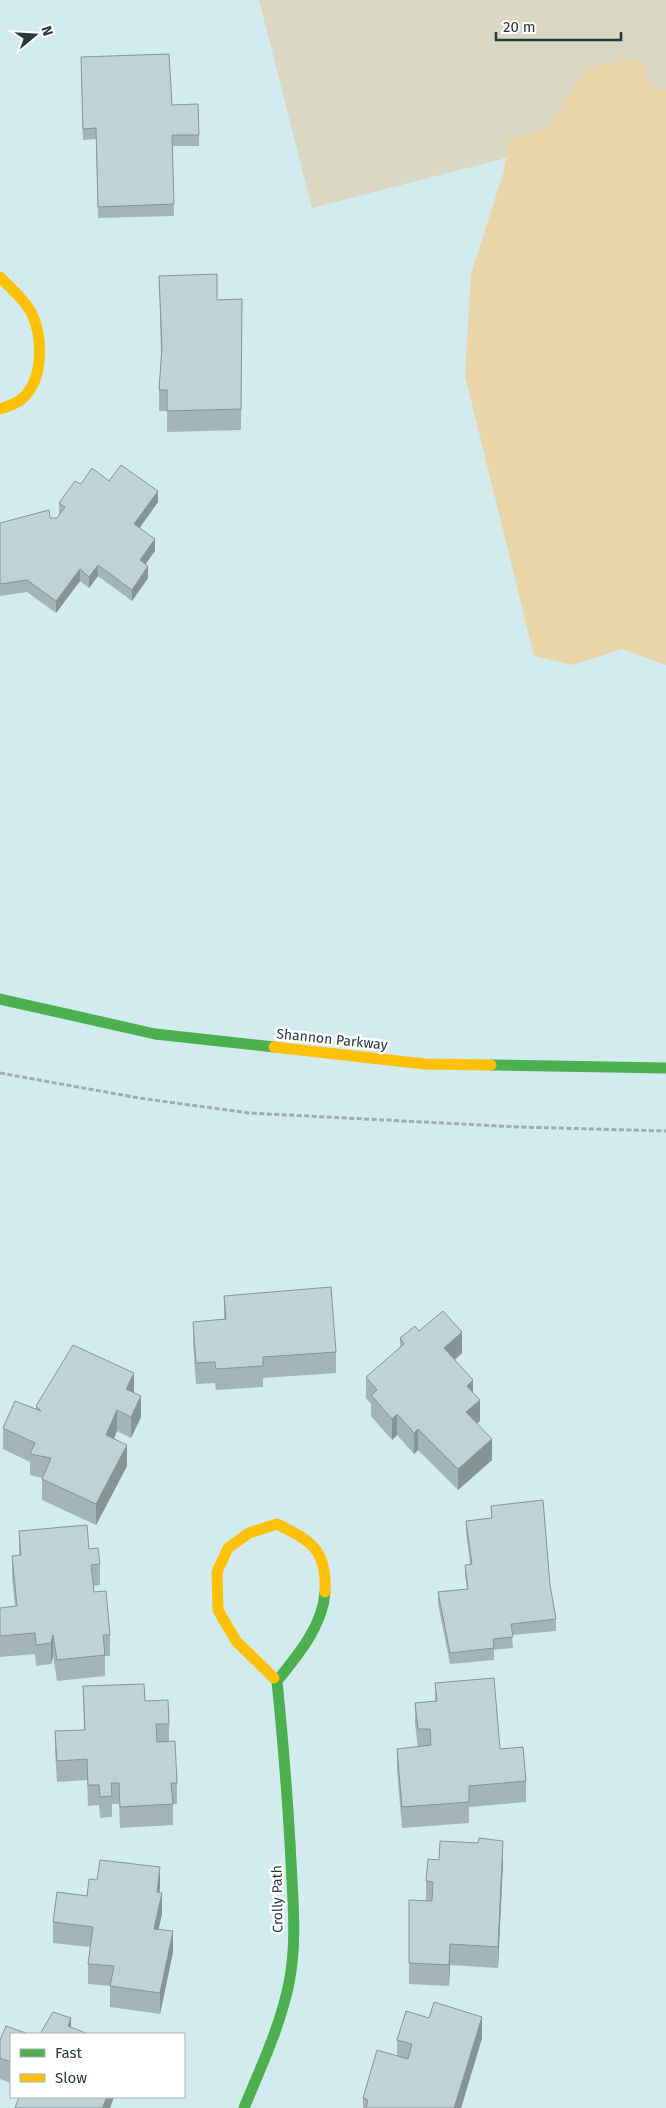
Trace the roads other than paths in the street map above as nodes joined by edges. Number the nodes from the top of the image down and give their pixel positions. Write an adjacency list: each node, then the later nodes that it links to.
1 (0, 278): 2 (street)
2 (0, 409)
3 (0, 999): 4 (street, Shannon Parkway)
4 (666, 1068)
5 (277, 1681): 5 (street); 6 (street, Crolly Path)
6 (244, 2108)

